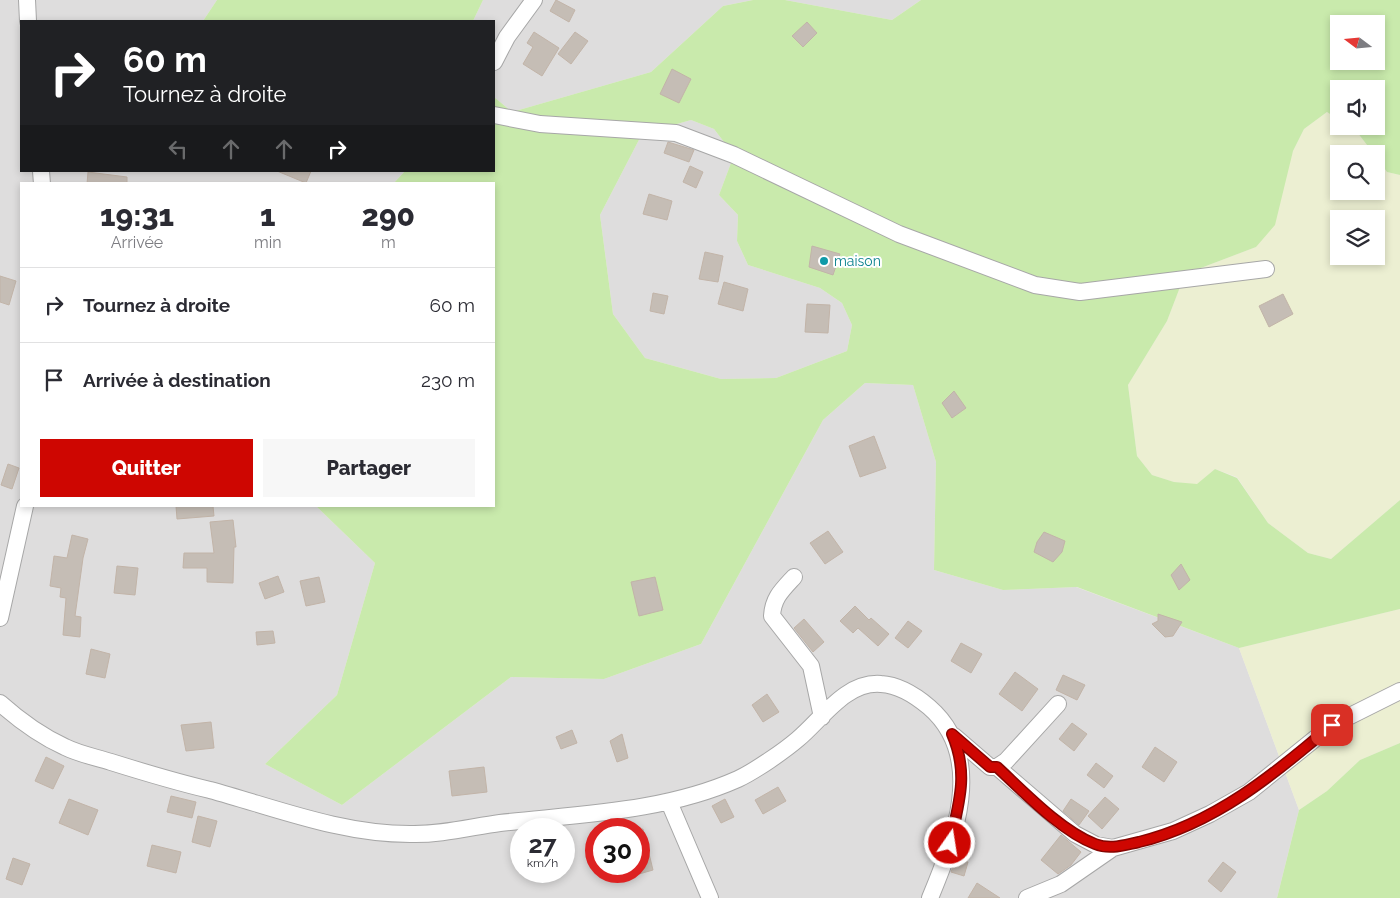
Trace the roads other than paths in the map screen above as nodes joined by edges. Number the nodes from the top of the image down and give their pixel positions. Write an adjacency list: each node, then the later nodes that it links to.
1 (27, 0): 3 (street)
2 (534, 0): 4 (street)
3 (28, 20)
4 (495, 60)
5 (495, 115): 6 (street)
6 (1266, 269)
7 (24, 507): 9 (street)
8 (794, 578): 13 (street)
9 (0, 618)
10 (1400, 691): 17 (street)
11 (0, 702): 16 (street)
12 (1058, 704): 15 (street)
13 (822, 717): 14 (street); 16 (street)
14 (952, 734): 15 (street); 19 (street)
15 (997, 767): 17 (street)
16 (669, 802): 18 (street)
17 (1113, 848): 20 (street)
18 (710, 898)
19 (930, 898)
20 (1027, 898)

